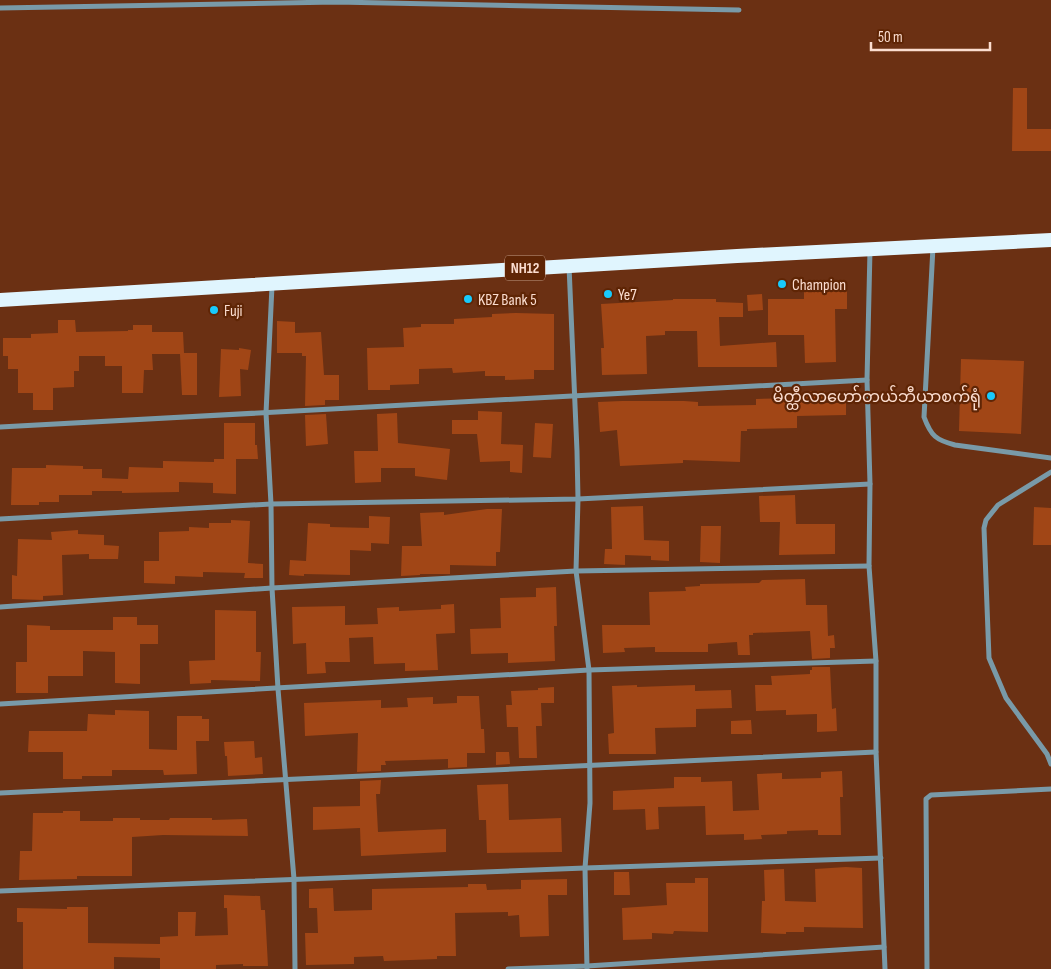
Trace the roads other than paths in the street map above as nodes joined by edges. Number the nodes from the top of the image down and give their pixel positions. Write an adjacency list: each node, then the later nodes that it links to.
1 (0, 8): 2 (street)
2 (739, 10)
3 (1051, 240): 4 (highway, NH12)
4 (933, 246): 5 (highway, NH12); 13 (street)
5 (870, 250): 6 (highway, NH12); 9 (street)
6 (569, 265): 7 (highway, NH12); 10 (street)
7 (272, 282): 8 (highway, NH12); 11 (street)
8 (0, 300)
9 (867, 380): 10 (street); 15 (street)
10 (574, 396): 11 (street); 16 (street)
11 (266, 413): 12 (street); 17 (street)
12 (0, 427)
13 (1051, 458)
14 (1051, 472): 28 (street)
15 (870, 484): 16 (street); 19 (street)
16 (578, 499): 17 (street); 20 (street)
17 (271, 504): 18 (street); 21 (street)
18 (0, 519)
19 (869, 566): 20 (street); 23 (street)
20 (576, 571): 21 (street); 24 (street)
21 (272, 588): 22 (street); 25 (street)
22 (0, 607)
23 (876, 661): 24 (street); 27 (street)
24 (589, 670): 25 (street); 29 (street)
25 (278, 689): 26 (street); 30 (street)
26 (0, 704)
27 (876, 752): 29 (street); 33 (street)
28 (1051, 764)
29 (591, 765): 30 (street); 34 (street)
30 (287, 780): 32 (street); 35 (street)
31 (1051, 789): 42 (street)
32 (0, 793)
33 (881, 858): 34 (street); 37 (street)
34 (584, 868): 35 (street); 38 (street)
35 (294, 879): 36 (street); 39 (street)
36 (0, 891)
37 (884, 947): 38 (street); 41 (street)
38 (587, 967): 40 (street)
39 (295, 969)
40 (508, 969)
41 (885, 969)
42 (927, 969)

